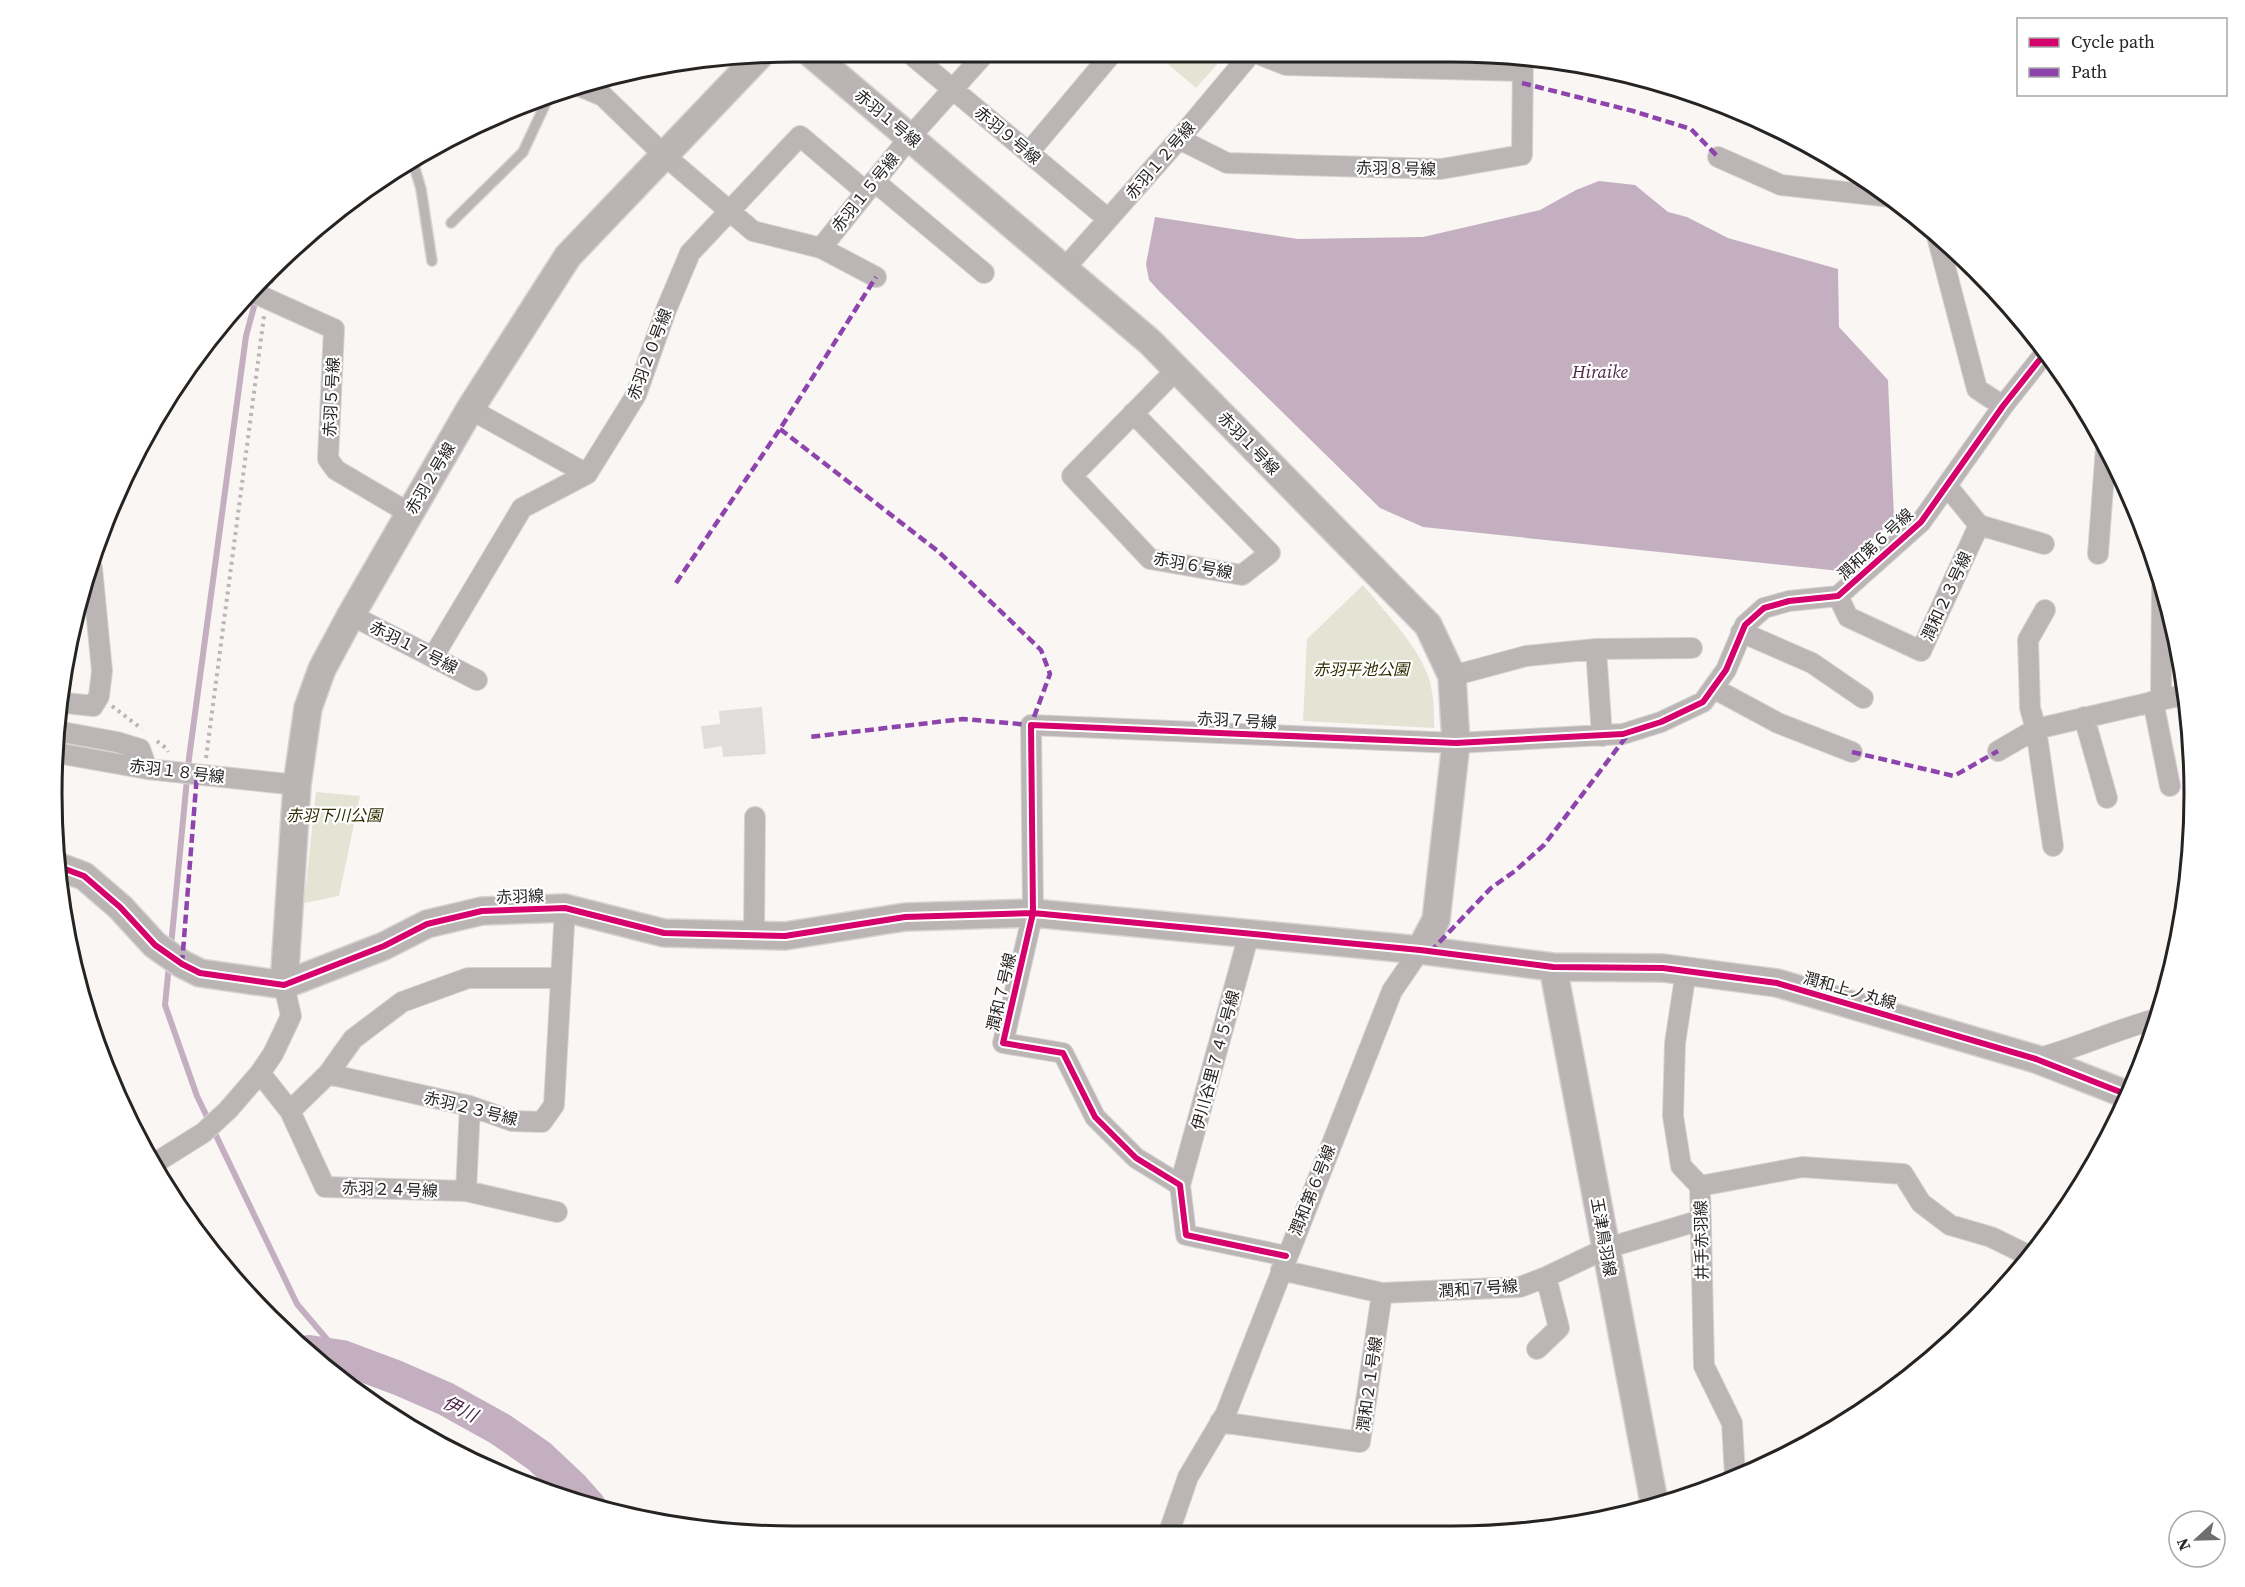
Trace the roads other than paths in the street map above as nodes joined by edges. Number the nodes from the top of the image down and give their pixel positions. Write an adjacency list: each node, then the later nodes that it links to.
1 (821, 62): 13 (street, 赤羽１号線)
2 (920, 62): 11 (street, 赤羽９号線)
3 (978, 62): 11 (street, 赤羽１５号線)
4 (1105, 62): 15 (street)
5 (1244, 62): 14 (street, 赤羽１２号線)
6 (1279, 62): 8 (street)
7 (752, 63): 16 (street, 赤羽２号線)
8 (1509, 64)
9 (1522, 65): 14 (street, 赤羽８号線)
10 (590, 90): 16 (street)
11 (954, 90): 13 (street, 赤羽１５号線); 15 (street, 赤羽９号線)
12 (545, 105): 23 (lane)
13 (910, 137): 19 (street, 赤羽１５号線); 27 (street, 赤羽１号線)
14 (1179, 139): 22 (street, 赤羽１２号線)
15 (1029, 152): 22 (street, 赤羽９号線)
16 (664, 155): 21 (street); 34 (street, 赤羽２号線)
17 (1718, 157): 20 (street)
18 (415, 168): 26 (lane)
19 (870, 187): 21 (street, 赤羽２０号線); 24 (street, 赤羽１５号線); 28 (street)
20 (1871, 195)
21 (728, 210): 24 (street); 37 (street, 赤羽２０号線)
22 (1108, 219): 27 (street, 赤羽１２号線)
23 (452, 223)
24 (821, 248): 29 (street)
25 (1940, 249): 33 (street)
26 (432, 261)
27 (1065, 268): 32 (street, 赤羽１号線)
28 (984, 273)
29 (876, 277)
30 (260, 295): 39 (street, 赤羽５号線)
31 (2040, 359): 33 (street, 潤和第６号線)
32 (1177, 369): 35 (street, 赤羽６号線); 52 (street, 赤羽１号線)
33 (2003, 406): 38 (street, 潤和第６号線)
34 (470, 409): 37 (street); 39 (street, 赤羽２号線)
35 (1133, 413): 35 (street, 赤羽６号線)
36 (2105, 464): 42 (street)
37 (587, 474): 51 (street)
38 (1947, 486): 40 (street); 44 (street, 潤和第６号線)
39 (409, 513): 47 (street, 赤羽２号線)
40 (1979, 525): 41 (street); 44 (street, 潤和２３号線)
41 (2044, 544)
42 (2098, 554)
43 (93, 580): 58 (street)
44 (1839, 596): 48 (street, 潤和第６号線)
45 (2045, 610): 60 (street)
46 (2161, 613): 57 (street)
47 (351, 615): 51 (street, 赤羽１７号線); 69 (street, 赤羽２号線)
48 (1741, 632): 54 (street, 潤和第６号線); 56 (street)
49 (1692, 648): 50 (street)
50 (1596, 649): 52 (street); 63 (street)
51 (433, 657): 53 (street, 赤羽１７号線)
52 (1452, 676): 64 (street, 赤羽１号線)
53 (477, 680)
54 (1713, 688): 62 (street, 潤和第６号線); 66 (street)
55 (2177, 696): 57 (street)
56 (1863, 698)
57 (2157, 700): 59 (street); 70 (street)
58 (67, 703)
59 (2084, 717): 60 (street); 71 (street)
60 (2036, 729): 65 (street); 73 (street)
61 (64, 733): 68 (street)
62 (1629, 733): 63 (street, 赤羽７号線)
63 (1602, 736): 64 (street, 赤羽７号線)
64 (1456, 743): 76 (street, 赤羽７号線); 79 (street, 赤羽１号線)
65 (1998, 751)
66 (1852, 752)
67 (63, 754): 68 (street, 赤羽１８号線)
68 (147, 769): 69 (street, 赤羽１８号線)
69 (297, 785): 83 (street, 赤羽２号線)
70 (2170, 786)
71 (2107, 798)
72 (755, 817): 78 (street)
73 (2053, 846)
74 (66, 869): 83 (street, 赤羽線)
75 (565, 908): 78 (street, 赤羽線); 82 (street, 赤羽２３号線); 83 (street, 赤羽線)
76 (1033, 913): 77 (street, 赤羽線); 78 (street, 赤羽線); 92 (street, 潤和７号線)
77 (1249, 934): 79 (street, 潤和上ノ丸線); 92 (street, 伊川谷里７４５号線)
78 (754, 935)
79 (1419, 950): 80 (street, 潤和上ノ丸線); 99 (street, 潤和第６号線)
80 (1553, 967): 81 (street, 潤和上ノ丸線); 97 (street, 玉津鳥羽線)
81 (1686, 971): 85 (street, 潤和上ノ丸線); 93 (street, 井手赤羽線)
82 (561, 978): 87 (street); 89 (street, 赤羽２３号線)
83 (284, 985): 86 (street)
84 (2147, 1021): 85 (street)
85 (2036, 1059): 88 (street, 潤和上ノ丸線)
86 (260, 1072): 90 (street, 赤羽２４号線); 91 (street)
87 (328, 1074): 89 (street, 赤羽２３号線); 90 (street)
88 (2120, 1092)
89 (470, 1106): 94 (street)
90 (290, 1111): 94 (street, 赤羽２４号線)
91 (160, 1160)
92 (1180, 1185): 99 (street, 潤和７号線)
93 (1700, 1186): 96 (street, 井手赤羽線); 98 (street)
94 (466, 1191): 95 (street)
95 (557, 1212)
96 (1701, 1220): 97 (street, 潤和７号線); 104 (street, 井手赤羽線)
97 (1606, 1248): 100 (street, 潤和７号線); 105 (street, 玉津鳥羽線)
98 (2022, 1252)
99 (1283, 1263): 101 (street, 潤和７号線); 103 (street, 潤和第６号線)
100 (1546, 1277): 101 (street, 潤和７号線); 102 (street)
101 (1382, 1293): 103 (street, 潤和２１号線)
102 (1537, 1349)
103 (1220, 1422): 106 (street, 潤和第６号線)
104 (1735, 1469)
105 (1652, 1498)
106 (1171, 1526)

